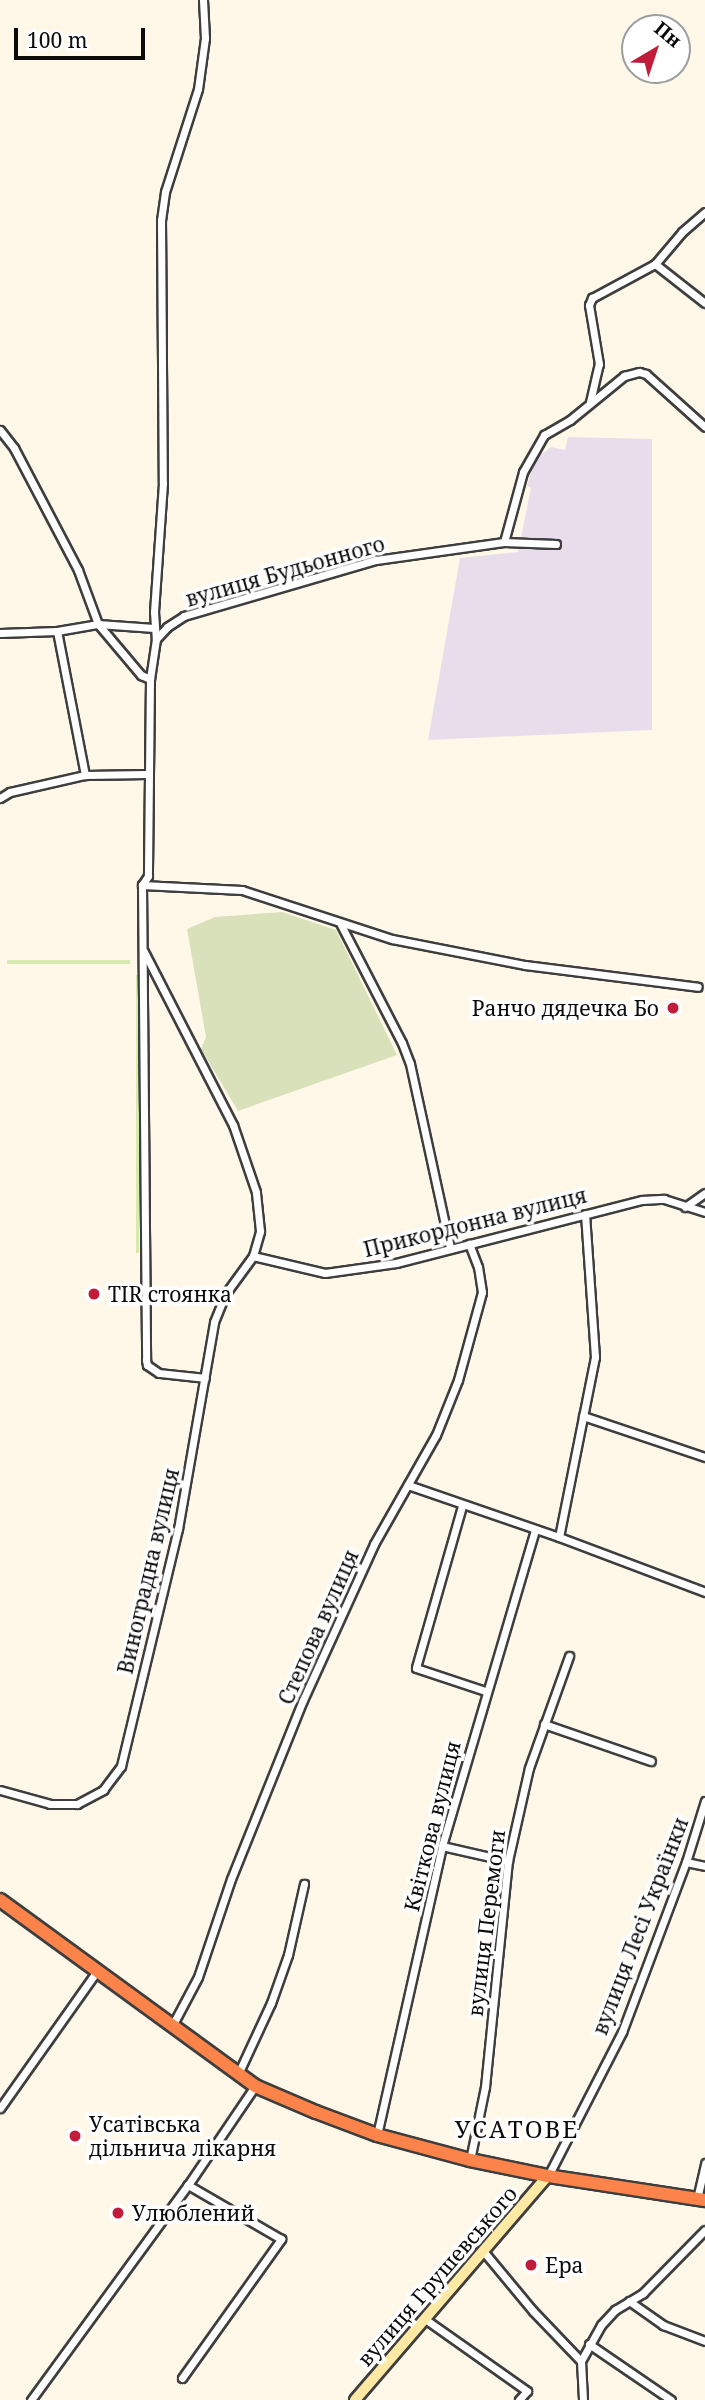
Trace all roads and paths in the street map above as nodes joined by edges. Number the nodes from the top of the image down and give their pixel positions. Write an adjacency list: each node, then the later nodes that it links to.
1 (203, 0): 11 (street)
2 (705, 212): 3 (street)
3 (655, 264): 4 (street); 5 (street)
4 (705, 303)
5 (590, 402): 6 (street); 8 (street)
6 (705, 427)
7 (0, 430): 10 (street)
8 (504, 542): 9 (street, вулиця Будьонного); 14 (street, вулиця Будьонного)
9 (556, 544)
10 (97, 624): 11 (street); 12 (street); 15 (street)
11 (154, 628): 14 (street)
12 (57, 631): 13 (street); 17 (street)
13 (0, 633)
14 (156, 639): 15 (street)
15 (150, 679): 16 (street)
16 (147, 774): 17 (street); 19 (street)
17 (85, 775): 18 (street)
18 (0, 798)
19 (142, 885): 20 (street); 21 (street)
20 (340, 923): 22 (street); 28 (street)
21 (143, 951): 29 (street); 30 (street)
22 (698, 987)
23 (705, 1193): 24 (street)
24 (685, 1207): 25 (street, Прикордонна вулиця); 26 (street, Прикордонна вулиця)
25 (705, 1212)
26 (585, 1214): 27 (street, Прикордонна вулиця); 31 (street)
27 (470, 1244): 28 (street, Прикордонна вулиця); 33 (street, Степова вулиця)
28 (450, 1248): 29 (street, Прикордонна вулиця)
29 (253, 1256): 30 (street, Виноградна вулиця)
30 (205, 1378): 42 (street, Виноградна вулиця)
31 (583, 1416): 32 (street); 36 (street)
32 (705, 1457)
33 (408, 1485): 34 (street); 51 (street, Степова вулиця)
34 (462, 1506): 35 (street); 39 (street)
35 (535, 1529): 36 (street); 39 (street, Квіткова вулиця)
36 (559, 1537): 37 (street)
37 (705, 1592)
38 (569, 1656): 40 (street, вулиця Перемоги)
39 (485, 1691): 44 (street, Квіткова вулиця)
40 (544, 1724): 41 (street); 45 (street, вулиця Перемоги)
41 (651, 1761)
42 (0, 1790)
43 (705, 1801): 46 (street, вулиця Лесі Українки)
44 (442, 1846): 45 (street); 55 (street, Квіткова вулиця)
45 (508, 1861): 56 (street, вулиця Перемоги)
46 (687, 1862): 47 (street); 58 (street, вулиця Лесі Українки)
47 (705, 1866)
48 (304, 1884): 52 (street)
49 (0, 1900): 50 (highway)
50 (97, 1971): 51 (highway); 54 (street)
51 (172, 2026): 52 (highway)
52 (238, 2074): 53 (highway)
53 (256, 2086): 55 (highway); 59 (street)
54 (0, 2108)
55 (377, 2134): 56 (highway)
56 (470, 2160): 58 (highway)
57 (705, 2163): 60 (street)
58 (548, 2176): 60 (highway); 62 (main road, вулиця Грушевського)
59 (188, 2185): 68 (street); 69 (street)
60 (701, 2199)
61 (705, 2230): 63 (street)
62 (484, 2252): 64 (main road, вулиця Грушевського); 67 (street)
63 (629, 2301): 65 (street); 66 (street)
64 (425, 2319): 70 (main road, вулиця Грушевського); 71 (street)
65 (705, 2341)
66 (589, 2344): 67 (street); 73 (street)
67 (581, 2361): 72 (street)
68 (182, 2378)
69 (31, 2400)
70 (355, 2400)
71 (519, 2400)
72 (583, 2400)
73 (671, 2400)

